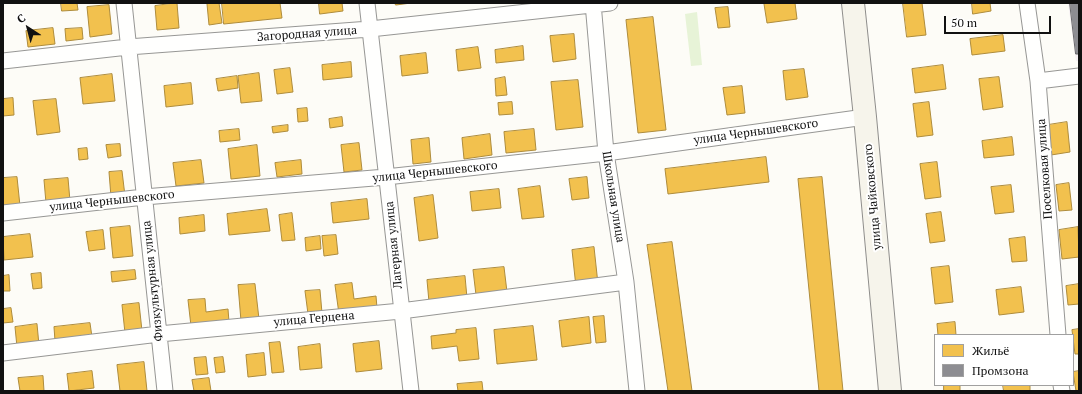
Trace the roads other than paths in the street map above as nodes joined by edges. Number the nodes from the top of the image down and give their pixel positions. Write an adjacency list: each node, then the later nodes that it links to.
1 (124, 3): 8 (street, Физкультурная улица)
2 (367, 3): 7 (street, Лагерная улица)
3 (610, 3): 6 (street, Загородная улица)
4 (853, 3): 12 (street, улица Чайковского)
5 (1027, 3): 11 (street, Поселковая улица)
6 (593, 4): 7 (street, Загородная улица); 13 (street, Школьная улица)
7 (370, 29): 8 (street, Загородная улица); 14 (street, Лагерная улица)
8 (128, 47): 9 (street, Загородная улица); 15 (street, Физкультурная улица)
9 (3, 61)
10 (1079, 76): 11 (street)
11 (1038, 81): 20 (street, Поселковая улица)
12 (866, 117): 13 (street, улица Чернышевского); 25 (street, улица Чайковского)
13 (606, 153): 14 (street, улица Чернышевского); 17 (street, Школьная улица)
14 (386, 177): 15 (street, улица Чернышевского); 18 (street, Лагерная улица)
15 (144, 197): 16 (street, улица Чернышевского); 19 (street, Физкультурная улица)
16 (3, 214)
17 (626, 282): 18 (street, улица Герцена); 24 (street, Школьная улица)
18 (402, 311): 19 (street, улица Герцена); 23 (street, Лагерная улица)
19 (159, 334): 21 (street, улица Герцена); 22 (street, Физкультурная улица)
20 (1058, 334)
21 (3, 352)
22 (165, 391)
23 (410, 391)
24 (637, 391)
25 (890, 391)

